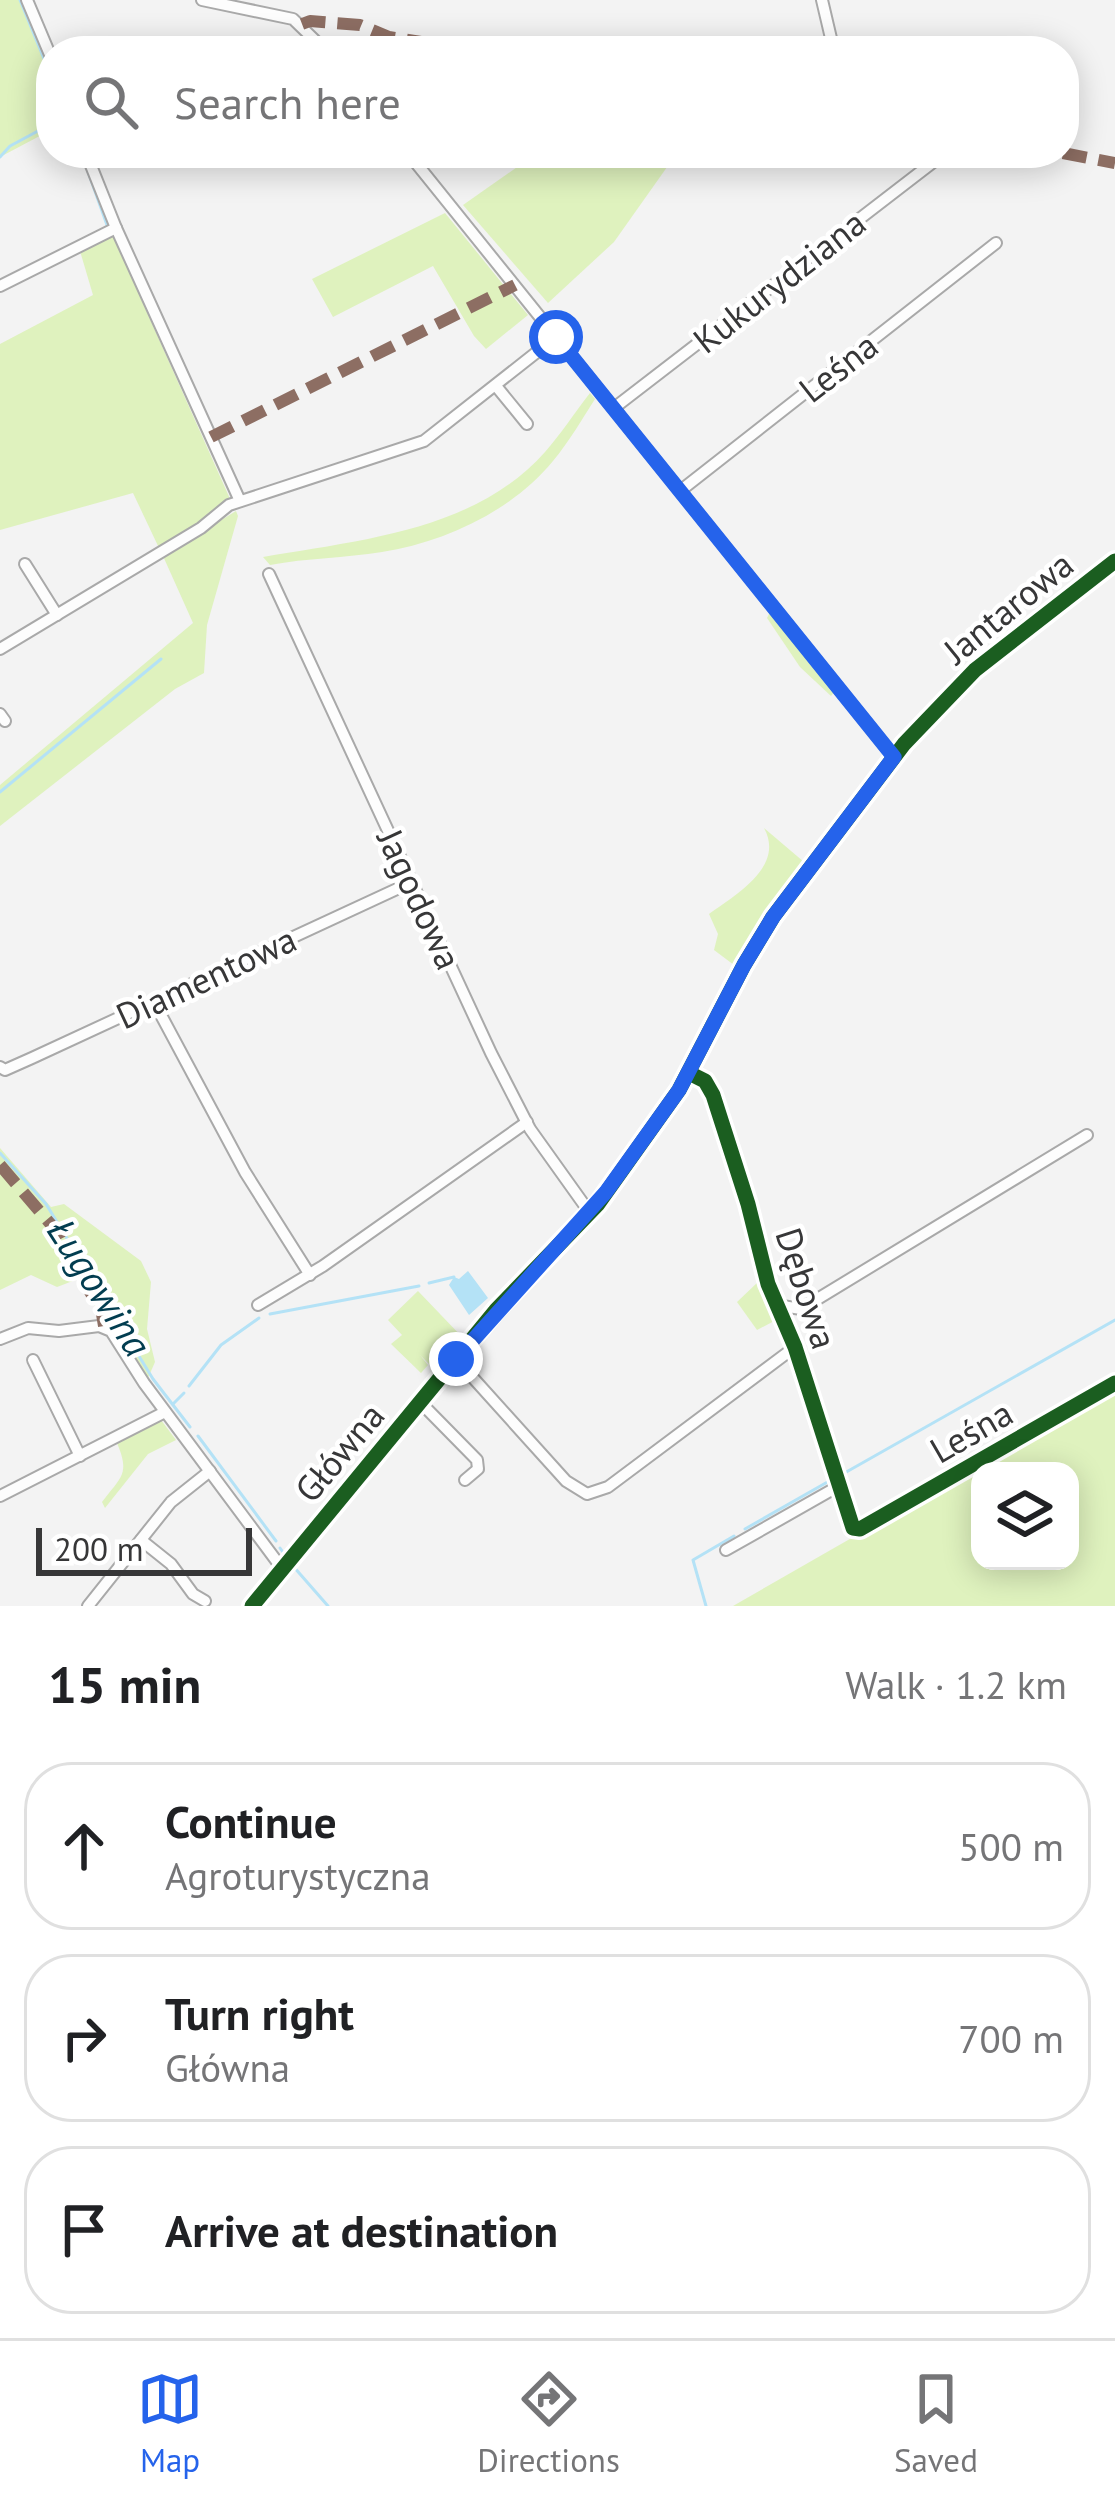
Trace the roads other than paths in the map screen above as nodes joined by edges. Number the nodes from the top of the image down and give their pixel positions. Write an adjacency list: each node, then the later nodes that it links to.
1 (27, 0): 4 (street)
2 (202, 0): 5 (street)
3 (822, 0): 6 (street)
4 (42, 36)
5 (313, 36)
6 (830, 36)
7 (92, 168): 10 (street)
8 (420, 168): 13 (street)
9 (926, 168): 15 (street, Kukurydziana)
10 (116, 228): 12 (street); 18 (street)
11 (996, 243): 17 (street, Leśna)
12 (0, 286)
13 (556, 337): 14 (street); 15 (street)
14 (496, 386): 16 (street); 18 (street)
15 (614, 408): 17 (street)
16 (527, 424)
17 (680, 491): 24 (street)
18 (240, 501): 22 (street)
19 (1115, 561): 24 (street, Jantarowa)
20 (25, 564): 22 (street)
21 (268, 574): 25 (street, Jagodowa)
22 (57, 615): 23 (street)
23 (0, 650)
24 (894, 757): 28 (street, Główna)
25 (412, 882): 26 (street, Diamentowa); 29 (street, Jagodowa)
26 (154, 1002): 27 (street, Diamentowa); 32 (street)
27 (0, 1067)
28 (689, 1073): 31 (street, Główna); 34 (street, Dębowa)
29 (526, 1122): 31 (street, Jagodowa); 32 (street)
30 (1087, 1135): 34 (street)
31 (590, 1213): 37 (street, Główna)
32 (310, 1275): 33 (street)
33 (258, 1305)
34 (776, 1305): 36 (street, Dębowa)
35 (0, 1339): 41 (street)
36 (795, 1347): 37 (street); 45 (street, Dębowa)
37 (456, 1359): 40 (street, Główna)
38 (33, 1360): 42 (street)
39 (1115, 1383): 47 (street, Leśna)
40 (420, 1402): 44 (street); 50 (street, Główna)
41 (165, 1412): 42 (street); 43 (street)
42 (80, 1456): 46 (street)
43 (210, 1471): 48 (street); 50 (street)
44 (465, 1480)
45 (837, 1487): 47 (street, Dębowa); 49 (street)
46 (1, 1493)
47 (856, 1529)
48 (141, 1540): 51 (street); 52 (street)
49 (726, 1550)
50 (281, 1567): 53 (street, Główna)
51 (205, 1601)
52 (89, 1606)
53 (252, 1606)

